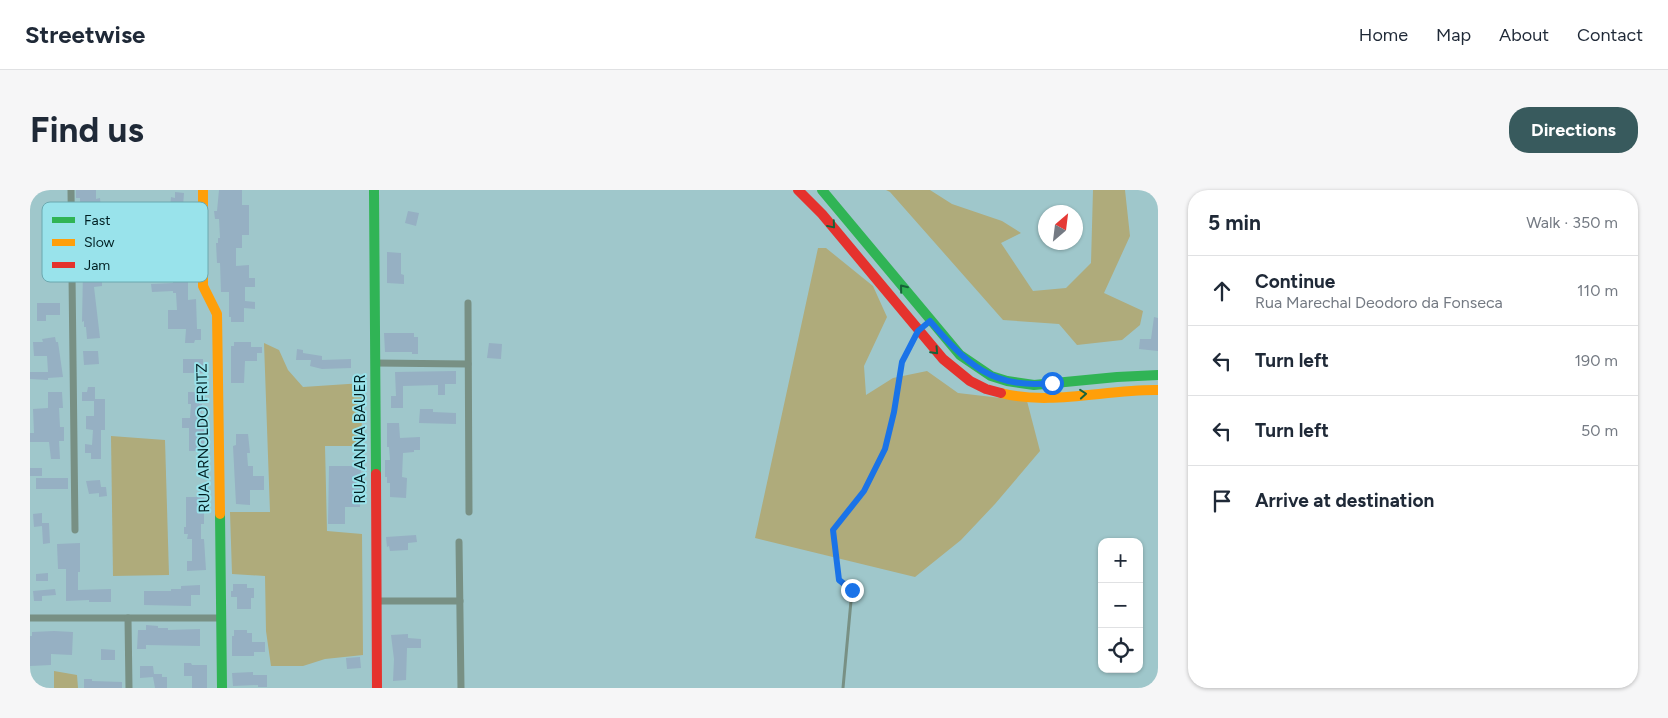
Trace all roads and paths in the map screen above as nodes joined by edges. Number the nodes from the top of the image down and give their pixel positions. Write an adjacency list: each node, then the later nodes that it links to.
1 (374, 190): 9 (street, RUA ANNA BAUER)
2 (798, 190): 8 (street, one-way to 8)
3 (822, 190): 7 (street, one-way to 3)
4 (72, 282): 16 (street)
5 (203, 282): 22 (street, RUA ARNOLDO FRITZ)
6 (468, 303): 10 (street)
7 (930, 321): 8 (street); 12 (street)
8 (918, 331): 13 (street, one-way to 13); 27 (lane)
9 (375, 363): 10 (street); 18 (street, RUA ANNA BAUER)
10 (468, 364): 15 (street)
11 (1158, 375): 12 (street)
12 (1130, 376): 13 (street)
13 (1129, 390): 14 (street)
14 (1158, 390)
15 (469, 512)
16 (75, 530)
17 (460, 542): 19 (street)
18 (376, 600): 19 (street); 25 (street, RUA ANNA BAUER)
19 (460, 601): 26 (street)
20 (30, 618): 21 (street)
21 (128, 618): 22 (street); 23 (street)
22 (221, 618): 24 (street, RUA ARNOLDO FRITZ)
23 (129, 688)
24 (222, 688)
25 (377, 688)
26 (460, 688)
27 (842, 688)

